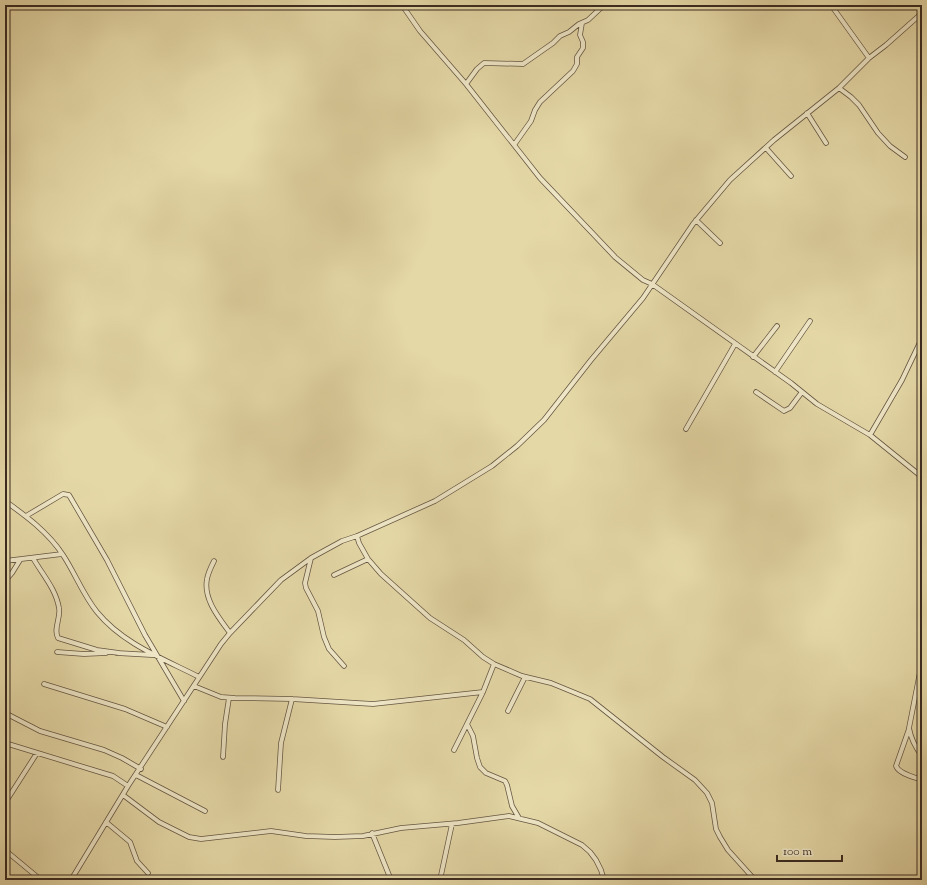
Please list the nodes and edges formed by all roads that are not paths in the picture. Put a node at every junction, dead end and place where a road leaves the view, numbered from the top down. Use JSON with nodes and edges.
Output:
{"nodes":[{"id":1,"x":402,"y":5,"type":"edge"},
{"id":2,"x":604,"y":5,"type":"edge"},
{"id":3,"x":831,"y":5,"type":"edge"},
{"id":4,"x":922,"y":13,"type":"edge"},
{"id":5,"x":582,"y":23,"type":"junction"},
{"id":6,"x":869,"y":58,"type":"junction"},
{"id":7,"x":466,"y":84,"type":"junction"},
{"id":8,"x":839,"y":88,"type":"junction"},
{"id":9,"x":808,"y":113,"type":"junction"},
{"id":10,"x":826,"y":143,"type":"dead end"},
{"id":11,"x":514,"y":145,"type":"junction"},
{"id":12,"x":766,"y":148,"type":"junction"},
{"id":13,"x":904,"y":157,"type":"dead end"},
{"id":14,"x":791,"y":176,"type":"dead end"},
{"id":15,"x":696,"y":220,"type":"junction"},
{"id":16,"x":720,"y":243,"type":"dead end"},
{"id":17,"x":652,"y":284,"type":"junction"},
{"id":18,"x":810,"y":321,"type":"dead end"},
{"id":19,"x":777,"y":326,"type":"dead end"},
{"id":20,"x":922,"y":338,"type":"edge"},
{"id":21,"x":735,"y":344,"type":"junction"},
{"id":22,"x":753,"y":357,"type":"junction"},
{"id":23,"x":775,"y":372,"type":"junction"},
{"id":24,"x":756,"y":392,"type":"dead end"},
{"id":25,"x":802,"y":392,"type":"junction"},
{"id":26,"x":686,"y":429,"type":"dead end"},
{"id":27,"x":870,"y":436,"type":"junction"},
{"id":28,"x":922,"y":477,"type":"edge"},
{"id":29,"x":5,"y":501,"type":"edge"},
{"id":30,"x":26,"y":516,"type":"junction"},
{"id":31,"x":357,"y":536,"type":"junction"},
{"id":32,"x":62,"y":554,"type":"junction"},
{"id":33,"x":34,"y":558,"type":"junction"},
{"id":34,"x":311,"y":558,"type":"junction"},
{"id":35,"x":368,"y":559,"type":"junction"},
{"id":36,"x":20,"y":560,"type":"junction"},
{"id":37,"x":5,"y":561,"type":"edge"},
{"id":38,"x":214,"y":562,"type":"dead end"},
{"id":39,"x":334,"y":575,"type":"dead end"},
{"id":40,"x":5,"y":581,"type":"edge"},
{"id":41,"x":230,"y":633,"type":"junction"},
{"id":42,"x":57,"y":652,"type":"dead end"},
{"id":43,"x":119,"y":653,"type":"junction"},
{"id":44,"x":156,"y":656,"type":"junction"},
{"id":45,"x":922,"y":662,"type":"edge"},
{"id":46,"x":494,"y":664,"type":"junction"},
{"id":47,"x":344,"y":666,"type":"dead end"},
{"id":48,"x":525,"y":676,"type":"junction"},
{"id":49,"x":199,"y":677,"type":"junction"},
{"id":50,"x":44,"y":684,"type":"dead end"},
{"id":51,"x":194,"y":686,"type":"junction"},
{"id":52,"x":483,"y":692,"type":"junction"},
{"id":53,"x":229,"y":698,"type":"junction"},
{"id":54,"x":292,"y":699,"type":"junction"},
{"id":55,"x":184,"y":701,"type":"junction"},
{"id":56,"x":508,"y":711,"type":"dead end"},
{"id":57,"x":5,"y":713,"type":"edge"},
{"id":58,"x":467,"y":724,"type":"junction"},
{"id":59,"x":167,"y":727,"type":"junction"},
{"id":60,"x":909,"y":728,"type":"junction"},
{"id":61,"x":5,"y":743,"type":"edge"},
{"id":62,"x":454,"y":750,"type":"dead end"},
{"id":63,"x":37,"y":753,"type":"junction"},
{"id":64,"x":922,"y":756,"type":"edge"},
{"id":65,"x":223,"y":757,"type":"dead end"},
{"id":66,"x":141,"y":769,"type":"junction"},
{"id":67,"x":136,"y":775,"type":"junction"},
{"id":68,"x":922,"y":780,"type":"edge"},
{"id":69,"x":128,"y":786,"type":"junction"},
{"id":70,"x":278,"y":790,"type":"dead end"},
{"id":71,"x":123,"y":795,"type":"junction"},
{"id":72,"x":5,"y":803,"type":"edge"},
{"id":73,"x":205,"y":811,"type":"dead end"},
{"id":74,"x":519,"y":818,"type":"junction"},
{"id":75,"x":106,"y":822,"type":"junction"},
{"id":76,"x":452,"y":824,"type":"junction"},
{"id":77,"x":372,"y":833,"type":"junction"},
{"id":78,"x":5,"y":850,"type":"edge"},
{"id":79,"x":148,"y":873,"type":"dead end"},
{"id":80,"x":41,"y":880,"type":"edge"},
{"id":81,"x":71,"y":880,"type":"edge"},
{"id":82,"x":391,"y":880,"type":"edge"},
{"id":83,"x":440,"y":880,"type":"edge"},
{"id":84,"x":604,"y":880,"type":"edge"},
{"id":85,"x":755,"y":880,"type":"edge"}],
"edges":[{"from":1,"to":7,"type":"street"},
{"from":2,"to":5,"type":"street"},
{"from":3,"to":6,"type":"street"},
{"from":4,"to":6,"type":"street"},
{"from":5,"to":7,"type":"street"},
{"from":5,"to":11,"type":"street"},
{"from":6,"to":8,"type":"street"},
{"from":7,"to":11,"type":"street"},
{"from":8,"to":9,"type":"street"},
{"from":8,"to":13,"type":"street"},
{"from":9,"to":10,"type":"street"},
{"from":9,"to":12,"type":"street"},
{"from":11,"to":17,"type":"street"},
{"from":12,"to":14,"type":"street"},
{"from":12,"to":15,"type":"street"},
{"from":15,"to":16,"type":"street"},
{"from":15,"to":17,"type":"street"},
{"from":17,"to":21,"type":"street"},
{"from":17,"to":31,"type":"street"},
{"from":18,"to":23,"type":"street"},
{"from":19,"to":22,"type":"street"},
{"from":20,"to":27,"type":"street"},
{"from":21,"to":22,"type":"street"},
{"from":21,"to":26,"type":"street"},
{"from":22,"to":23,"type":"street"},
{"from":23,"to":25,"type":"street"},
{"from":24,"to":25,"type":"street"},
{"from":25,"to":27,"type":"street"},
{"from":27,"to":28,"type":"street"},
{"from":29,"to":30,"type":"street"},
{"from":30,"to":32,"type":"street"},
{"from":30,"to":44,"type":"street"},
{"from":31,"to":34,"type":"street"},
{"from":31,"to":35,"type":"street"},
{"from":32,"to":33,"type":"street"},
{"from":32,"to":44,"type":"street"},
{"from":33,"to":36,"type":"street"},
{"from":33,"to":43,"type":"street"},
{"from":34,"to":41,"type":"street"},
{"from":34,"to":47,"type":"street"},
{"from":35,"to":39,"type":"street"},
{"from":35,"to":46,"type":"street"},
{"from":36,"to":37,"type":"street"},
{"from":36,"to":40,"type":"street"},
{"from":38,"to":41,"type":"street"},
{"from":41,"to":49,"type":"street"},
{"from":42,"to":43,"type":"street"},
{"from":43,"to":44,"type":"street"},
{"from":44,"to":49,"type":"street"},
{"from":44,"to":55,"type":"street"},
{"from":45,"to":60,"type":"street"},
{"from":46,"to":48,"type":"street"},
{"from":46,"to":52,"type":"street"},
{"from":48,"to":56,"type":"street"},
{"from":48,"to":85,"type":"street"},
{"from":49,"to":51,"type":"street"},
{"from":50,"to":59,"type":"street"},
{"from":51,"to":53,"type":"street"},
{"from":51,"to":55,"type":"street"},
{"from":52,"to":54,"type":"street"},
{"from":52,"to":58,"type":"street"},
{"from":53,"to":54,"type":"street"},
{"from":53,"to":65,"type":"street"},
{"from":54,"to":70,"type":"street"},
{"from":55,"to":59,"type":"street"},
{"from":57,"to":66,"type":"street"},
{"from":58,"to":62,"type":"street"},
{"from":58,"to":74,"type":"street"},
{"from":59,"to":66,"type":"street"},
{"from":60,"to":64,"type":"street"},
{"from":60,"to":68,"type":"street"},
{"from":61,"to":63,"type":"street"},
{"from":63,"to":69,"type":"street"},
{"from":63,"to":72,"type":"street"},
{"from":66,"to":67,"type":"street"},
{"from":67,"to":69,"type":"street"},
{"from":67,"to":73,"type":"street"},
{"from":69,"to":71,"type":"street"},
{"from":71,"to":75,"type":"street"},
{"from":71,"to":77,"type":"street"},
{"from":74,"to":76,"type":"street"},
{"from":74,"to":84,"type":"street"},
{"from":75,"to":79,"type":"street"},
{"from":75,"to":81,"type":"street"},
{"from":76,"to":77,"type":"street"},
{"from":76,"to":83,"type":"street"},
{"from":77,"to":82,"type":"street"},
{"from":78,"to":80,"type":"street"}]}
